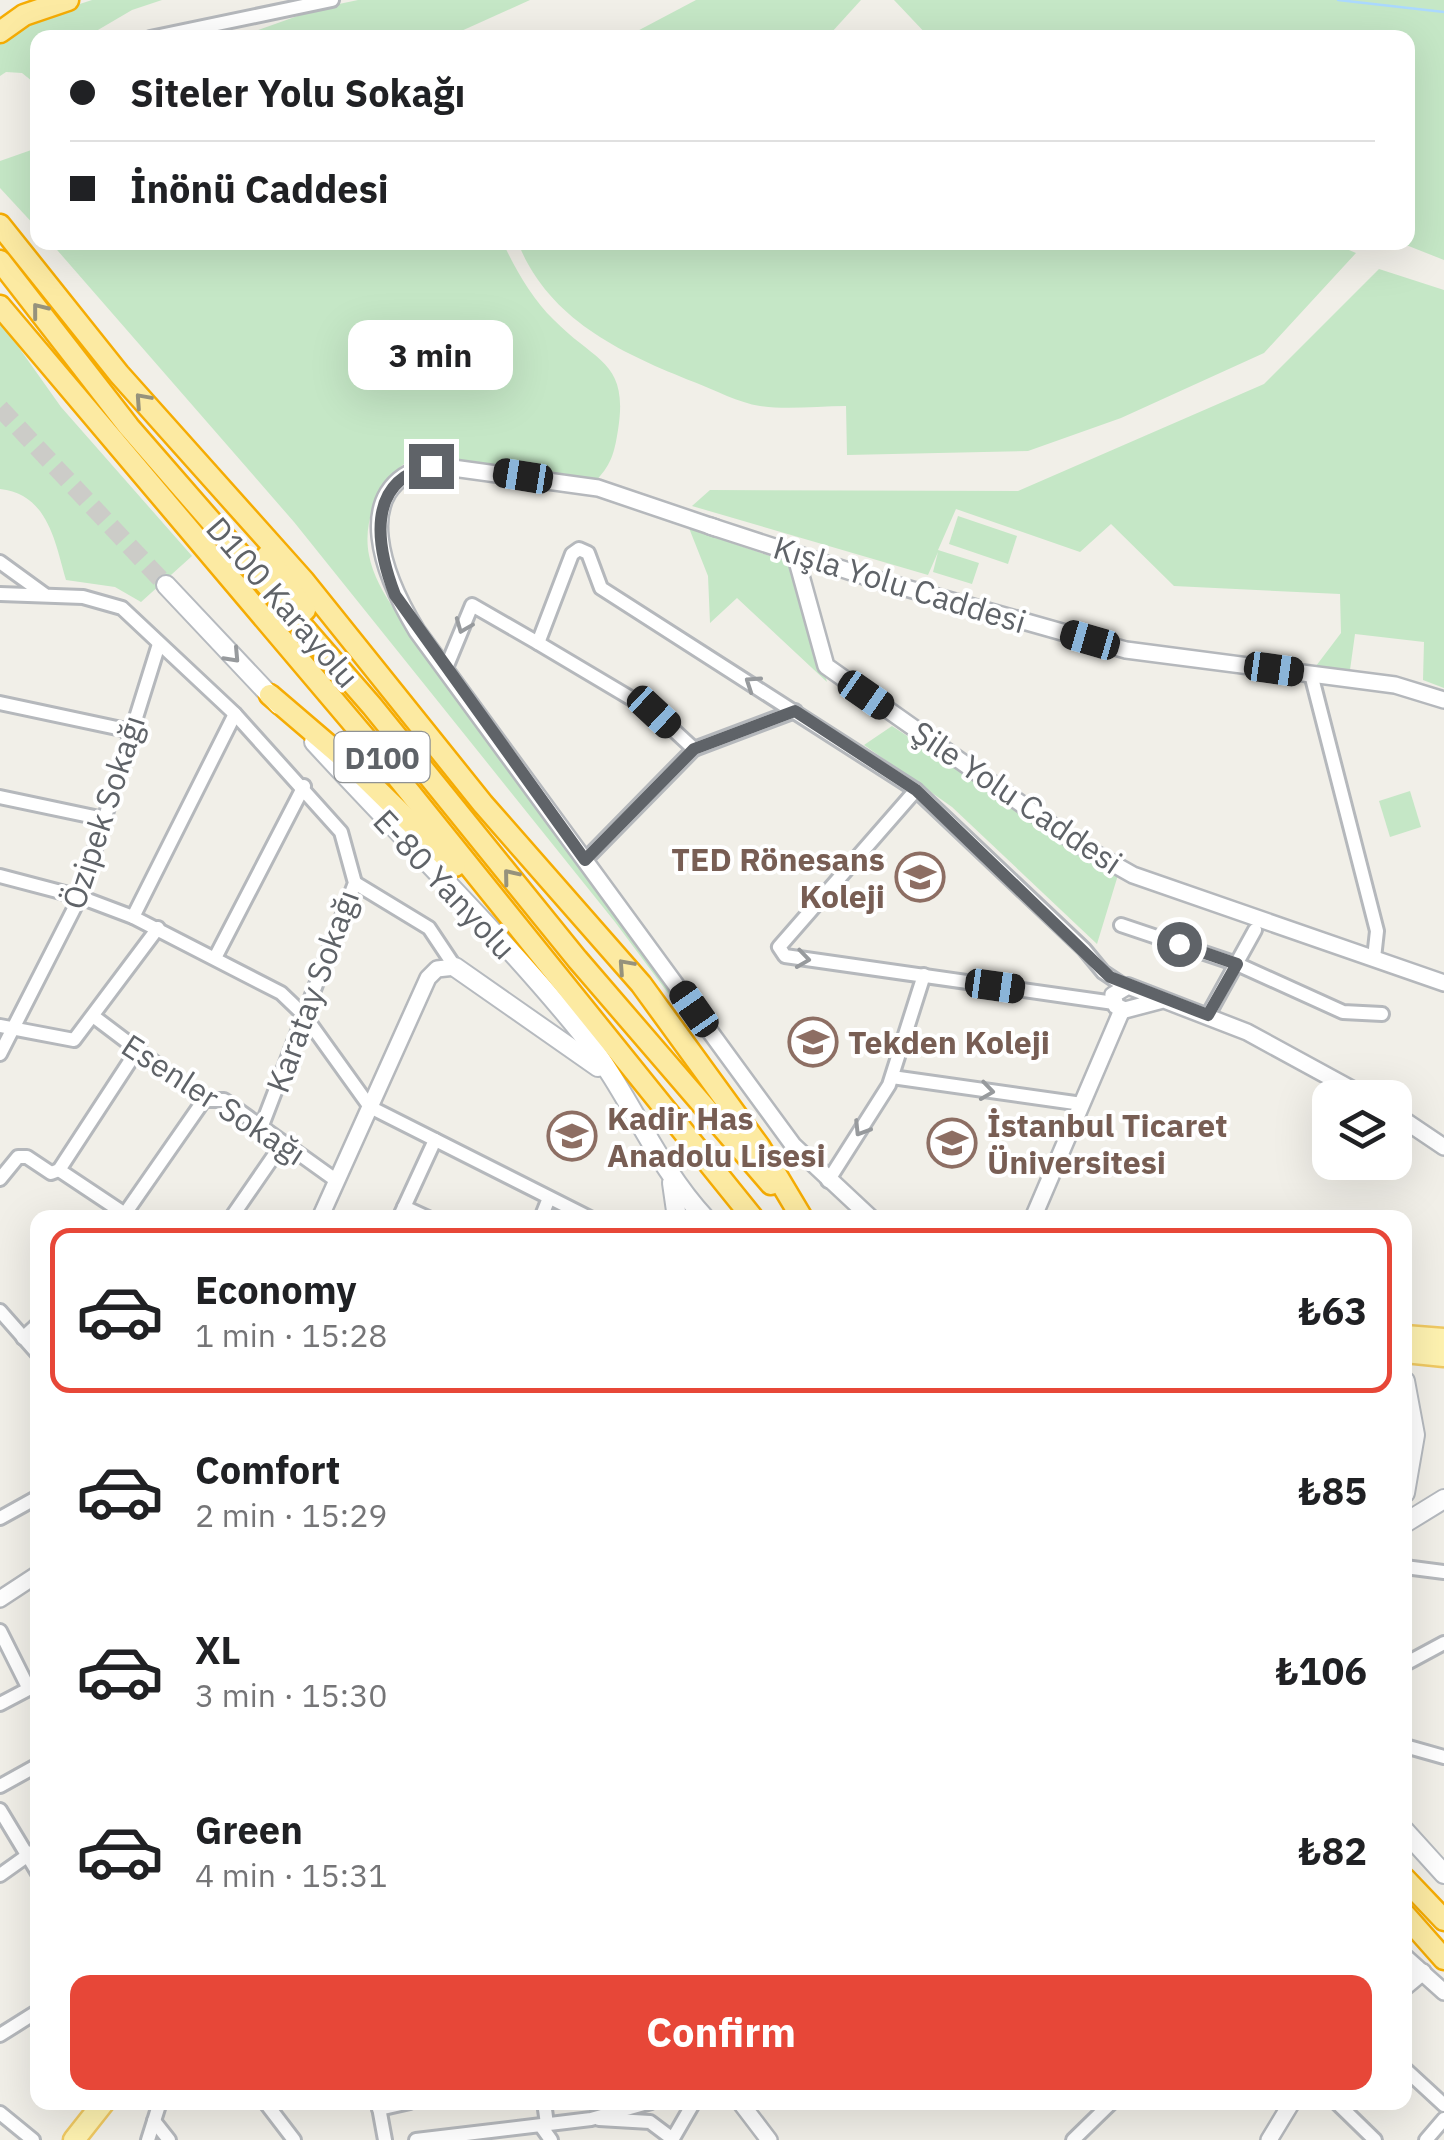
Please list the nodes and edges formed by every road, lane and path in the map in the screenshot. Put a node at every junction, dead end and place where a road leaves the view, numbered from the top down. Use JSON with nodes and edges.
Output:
{"nodes":[{"id":1,"x":68,"y":0,"type":"edge"},
{"id":2,"x":332,"y":0,"type":"edge"},
{"id":3,"x":188,"y":30,"type":"edge"},
{"id":4,"x":0,"y":32,"type":"edge"},
{"id":5,"x":0,"y":223,"type":"edge"},
{"id":6,"x":0,"y":261,"type":"edge"},
{"id":7,"x":0,"y":306,"type":"edge"},
{"id":8,"x":187,"y":450,"type":"junction"},
{"id":9,"x":795,"y":554,"type":"junction"},
{"id":10,"x":0,"y":562,"type":"edge"},
{"id":11,"x":166,"y":585,"type":"tunnel mouth"},
{"id":12,"x":0,"y":594,"type":"edge"},
{"id":13,"x":44,"y":594,"type":"junction"},
{"id":14,"x":538,"y":643,"type":"junction"},
{"id":15,"x":159,"y":644,"type":"junction"},
{"id":16,"x":446,"y":668,"type":"junction"},
{"id":17,"x":1311,"y":674,"type":"junction"},
{"id":18,"x":270,"y":695,"type":"junction"},
{"id":19,"x":1444,"y":700,"type":"edge"},
{"id":20,"x":0,"y":703,"type":"edge"},
{"id":21,"x":372,"y":706,"type":"junction"},
{"id":22,"x":795,"y":711,"type":"junction"},
{"id":23,"x":235,"y":714,"type":"junction"},
{"id":24,"x":130,"y":731,"type":"junction"},
{"id":25,"x":694,"y":749,"type":"junction"},
{"id":26,"x":304,"y":786,"type":"junction"},
{"id":27,"x":916,"y":790,"type":"junction"},
{"id":28,"x":0,"y":797,"type":"edge"},
{"id":29,"x":104,"y":819,"type":"junction"},
{"id":30,"x":585,"y":860,"type":"junction"},
{"id":31,"x":0,"y":876,"type":"edge"},
{"id":32,"x":355,"y":883,"type":"junction"},
{"id":33,"x":80,"y":897,"type":"junction"},
{"id":34,"x":133,"y":918,"type":"junction"},
{"id":35,"x":1120,"y":925,"type":"dead end"},
{"id":36,"x":158,"y":928,"type":"junction"},
{"id":37,"x":1254,"y":930,"type":"dead end"},
{"id":38,"x":521,"y":931,"type":"junction"},
{"id":39,"x":216,"y":956,"type":"junction"},
{"id":40,"x":1374,"y":958,"type":"junction"},
{"id":41,"x":1237,"y":964,"type":"junction"},
{"id":42,"x":455,"y":966,"type":"junction"},
{"id":43,"x":924,"y":976,"type":"junction"},
{"id":44,"x":532,"y":977,"type":"junction"},
{"id":45,"x":1444,"y":983,"type":"edge"},
{"id":46,"x":1128,"y":987,"type":"junction"},
{"id":47,"x":1163,"y":1000,"type":"junction"},
{"id":48,"x":1124,"y":1006,"type":"junction"},
{"id":49,"x":1382,"y":1014,"type":"dead end"},
{"id":50,"x":304,"y":1015,"type":"junction"},
{"id":51,"x":1208,"y":1015,"type":"junction"},
{"id":52,"x":93,"y":1016,"type":"junction"},
{"id":53,"x":5,"y":1027,"type":"edge"},
{"id":54,"x":544,"y":1030,"type":"junction"},
{"id":55,"x":136,"y":1052,"type":"junction"},
{"id":56,"x":0,"y":1054,"type":"edge"},
{"id":57,"x":892,"y":1078,"type":"junction"},
{"id":58,"x":1337,"y":1080,"type":"edge"},
{"id":59,"x":618,"y":1085,"type":"junction"},
{"id":60,"x":204,"y":1100,"type":"junction"},
{"id":61,"x":1082,"y":1104,"type":"junction"},
{"id":62,"x":370,"y":1107,"type":"junction"},
{"id":63,"x":1412,"y":1126,"type":"edge"},
{"id":64,"x":261,"y":1128,"type":"junction"},
{"id":65,"x":435,"y":1140,"type":"junction"},
{"id":66,"x":282,"y":1144,"type":"junction"},
{"id":67,"x":1444,"y":1148,"type":"edge"},
{"id":68,"x":60,"y":1170,"type":"junction"},
{"id":69,"x":670,"y":1178,"type":"junction"},
{"id":70,"x":0,"y":1179,"type":"edge"},
{"id":71,"x":337,"y":1181,"type":"junction"},
{"id":72,"x":828,"y":1182,"type":"junction"},
{"id":73,"x":549,"y":1198,"type":"junction"},
{"id":74,"x":116,"y":1210,"type":"edge"},
{"id":75,"x":128,"y":1210,"type":"edge"},
{"id":76,"x":237,"y":1210,"type":"edge"},
{"id":77,"x":324,"y":1210,"type":"edge"},
{"id":78,"x":403,"y":1210,"type":"edge"},
{"id":79,"x":544,"y":1210,"type":"edge"},
{"id":80,"x":574,"y":1210,"type":"edge"},
{"id":81,"x":676,"y":1210,"type":"edge"},
{"id":82,"x":697,"y":1210,"type":"edge"},
{"id":83,"x":747,"y":1210,"type":"edge"},
{"id":84,"x":793,"y":1210,"type":"edge"},
{"id":85,"x":795,"y":1210,"type":"edge"},
{"id":86,"x":861,"y":1210,"type":"edge"},
{"id":87,"x":1036,"y":1210,"type":"edge"},
{"id":88,"x":0,"y":1311,"type":"edge"},
{"id":89,"x":30,"y":1331,"type":"edge"},
{"id":90,"x":1412,"y":1337,"type":"edge"},
{"id":91,"x":23,"y":1338,"type":"junction"},
{"id":92,"x":1444,"y":1339,"type":"edge"},
{"id":93,"x":30,"y":1345,"type":"edge"},
{"id":94,"x":1412,"y":1353,"type":"edge"},
{"id":95,"x":1444,"y":1356,"type":"edge"},
{"id":96,"x":1412,"y":1419,"type":"edge"},
{"id":97,"x":1412,"y":1453,"type":"edge"},
{"id":98,"x":1412,"y":1496,"type":"edge"},
{"id":99,"x":30,"y":1501,"type":"edge"},
{"id":100,"x":1437,"y":1504,"type":"edge"},
{"id":101,"x":0,"y":1518,"type":"edge"},
{"id":102,"x":1412,"y":1518,"type":"edge"},
{"id":103,"x":1412,"y":1568,"type":"edge"},
{"id":104,"x":1444,"y":1572,"type":"edge"},
{"id":105,"x":30,"y":1579,"type":"edge"},
{"id":106,"x":0,"y":1599,"type":"edge"},
{"id":107,"x":0,"y":1631,"type":"edge"},
{"id":108,"x":1444,"y":1642,"type":"edge"},
{"id":109,"x":1412,"y":1660,"type":"edge"},
{"id":110,"x":30,"y":1681,"type":"edge"},
{"id":111,"x":30,"y":1688,"type":"edge"},
{"id":112,"x":0,"y":1704,"type":"edge"},
{"id":113,"x":1412,"y":1748,"type":"edge"},
{"id":114,"x":1444,"y":1757,"type":"edge"},
{"id":115,"x":30,"y":1769,"type":"edge"},
{"id":116,"x":0,"y":1786,"type":"edge"},
{"id":117,"x":0,"y":1810,"type":"edge"},
{"id":118,"x":1412,"y":1839,"type":"edge"},
{"id":119,"x":30,"y":1849,"type":"edge"},
{"id":120,"x":30,"y":1853,"type":"edge"},
{"id":121,"x":1444,"y":1874,"type":"edge"},
{"id":122,"x":0,"y":1875,"type":"edge"},
{"id":123,"x":1412,"y":1886,"type":"edge"},
{"id":124,"x":1444,"y":1920,"type":"edge"},
{"id":125,"x":1412,"y":1923,"type":"edge"},
{"id":126,"x":1444,"y":1959,"type":"edge"},
{"id":127,"x":1412,"y":1963,"type":"edge"},
{"id":128,"x":1423,"y":1972,"type":"junction"},
{"id":129,"x":1412,"y":1981,"type":"edge"},
{"id":130,"x":1444,"y":1992,"type":"edge"},
{"id":131,"x":30,"y":2016,"type":"edge"},
{"id":132,"x":0,"y":2035,"type":"edge"},
{"id":133,"x":1412,"y":2075,"type":"edge"},
{"id":134,"x":1444,"y":2105,"type":"edge"},
{"id":135,"x":80,"y":2110,"type":"edge"},
{"id":136,"x":98,"y":2110,"type":"edge"},
{"id":137,"x":157,"y":2110,"type":"edge"},
{"id":138,"x":271,"y":2110,"type":"edge"},
{"id":139,"x":380,"y":2110,"type":"edge"},
{"id":140,"x":544,"y":2110,"type":"edge"},
{"id":141,"x":620,"y":2110,"type":"edge"},
{"id":142,"x":689,"y":2110,"type":"edge"},
{"id":143,"x":746,"y":2110,"type":"edge"},
{"id":144,"x":1104,"y":2110,"type":"edge"},
{"id":145,"x":1287,"y":2110,"type":"edge"},
{"id":146,"x":1344,"y":2110,"type":"edge"},
{"id":147,"x":0,"y":2113,"type":"edge"},
{"id":148,"x":591,"y":2119,"type":"junction"},
{"id":149,"x":1444,"y":2119,"type":"edge"},
{"id":150,"x":154,"y":2121,"type":"junction"},
{"id":151,"x":544,"y":2126,"type":"junction"},
{"id":152,"x":290,"y":2134,"type":"edge"},
{"id":153,"x":671,"y":2139,"type":"edge"},
{"id":154,"x":33,"y":2140,"type":"edge"},
{"id":155,"x":58,"y":2140,"type":"edge"},
{"id":156,"x":74,"y":2140,"type":"edge"},
{"id":157,"x":148,"y":2140,"type":"edge"},
{"id":158,"x":169,"y":2140,"type":"edge"},
{"id":159,"x":273,"y":2140,"type":"edge"},
{"id":160,"x":385,"y":2140,"type":"edge"},
{"id":161,"x":416,"y":2140,"type":"edge"},
{"id":162,"x":551,"y":2140,"type":"edge"},
{"id":163,"x":768,"y":2140,"type":"edge"},
{"id":164,"x":1073,"y":2140,"type":"edge"},
{"id":165,"x":1270,"y":2140,"type":"edge"},
{"id":166,"x":1375,"y":2140,"type":"edge"},
{"id":167,"x":1426,"y":2140,"type":"edge"}],
"edges":[{"from":1,"to":4,"type":"highway"},
{"from":2,"to":3,"type":"street"},
{"from":8,"to":5,"type":"highway","one_way":true},
{"from":21,"to":6,"type":"highway","name":"D100 Karayolu","number":"D100","one_way":true},
{"from":7,"to":38,"type":"highway","name":"D100 Karayolu","number":"D100"},
{"from":8,"to":21,"type":"highway"},
{"from":85,"to":8,"type":"highway","one_way":true},
{"from":9,"to":16,"type":"street","name":"Kışla Yolu Caddesi"},
{"from":9,"to":17,"type":"street","name":"Kışla Yolu Caddesi"},
{"from":9,"to":40,"type":"street","name":"Şile Yolu Caddesi"},
{"from":10,"to":13,"type":"street"},
{"from":11,"to":18,"type":"main road","name":"E-80 Yanyolu","one_way":true},
{"from":12,"to":13,"type":"street","name":"Karatay Sokağı"},
{"from":13,"to":15,"type":"street","name":"Karatay Sokağı"},
{"from":14,"to":16,"type":"street","one_way":true},
{"from":22,"to":14,"type":"street","one_way":true},
{"from":14,"to":25,"type":"street"},
{"from":15,"to":23,"type":"street","name":"Karatay Sokağı"},
{"from":15,"to":24,"type":"street","name":"Özipek Sokağı"},
{"from":16,"to":30,"type":"street","name":"Kışla Yolu Caddesi"},
{"from":17,"to":19,"type":"street","name":"Kışla Yolu Caddesi"},
{"from":17,"to":40,"type":"street"},
{"from":18,"to":38,"type":"highway"},
{"from":18,"to":44,"type":"main road","name":"E-80 Yanyolu"},
{"from":20,"to":24,"type":"street"},
{"from":84,"to":21,"type":"highway","name":"D100 Karayolu","number":"D100","one_way":true},
{"from":22,"to":25,"type":"street"},
{"from":22,"to":27,"type":"street"},
{"from":23,"to":26,"type":"street","name":"Karatay Sokağı"},
{"from":23,"to":34,"type":"street"},
{"from":24,"to":29,"type":"street","name":"Özipek Sokağı"},
{"from":25,"to":30,"type":"street"},
{"from":26,"to":32,"type":"street","name":"Karatay Sokağı"},
{"from":26,"to":39,"type":"street"},
{"from":27,"to":43,"type":"street","one_way":true},
{"from":27,"to":46,"type":"street"},
{"from":28,"to":29,"type":"street"},
{"from":29,"to":33,"type":"street","name":"Özipek Sokağı"},
{"from":30,"to":72,"type":"street","name":"Kışla Yolu Caddesi"},
{"from":31,"to":33,"type":"street"},
{"from":32,"to":42,"type":"street"},
{"from":32,"to":50,"type":"street","name":"Karatay Sokağı"},
{"from":33,"to":34,"type":"street"},
{"from":33,"to":53,"type":"street","name":"Özipek Sokağı"},
{"from":34,"to":36,"type":"street"},
{"from":35,"to":41,"type":"street"},
{"from":36,"to":39,"type":"street"},
{"from":36,"to":52,"type":"street"},
{"from":37,"to":41,"type":"street"},
{"from":38,"to":83,"type":"highway","name":"D100 Karayolu","number":"D100"},
{"from":39,"to":50,"type":"street"},
{"from":40,"to":45,"type":"street","name":"Şile Yolu Caddesi"},
{"from":41,"to":49,"type":"street"},
{"from":41,"to":51,"type":"street"},
{"from":42,"to":54,"type":"main road"},
{"from":42,"to":62,"type":"street"},
{"from":43,"to":48,"type":"street"},
{"from":43,"to":57,"type":"street"},
{"from":44,"to":54,"type":"main road"},
{"from":44,"to":59,"type":"main road","name":"E-80 Yanyolu"},
{"from":46,"to":47,"type":"street"},
{"from":46,"to":48,"type":"street"},
{"from":47,"to":48,"type":"street"},
{"from":47,"to":51,"type":"street"},
{"from":48,"to":61,"type":"street"},
{"from":50,"to":62,"type":"street"},
{"from":50,"to":64,"type":"street","name":"Karatay Sokağı"},
{"from":51,"to":58,"type":"street"},
{"from":52,"to":53,"type":"street"},
{"from":52,"to":55,"type":"street","name":"Esenler Sokağı"},
{"from":53,"to":56,"type":"street","name":"Özipek Sokağı"},
{"from":54,"to":59,"type":"main road"},
{"from":55,"to":60,"type":"street","name":"Esenler Sokağı"},
{"from":55,"to":68,"type":"street"},
{"from":57,"to":61,"type":"street","one_way":true},
{"from":57,"to":72,"type":"street","one_way":true},
{"from":59,"to":69,"type":"main road","name":"E-80 Yanyolu"},
{"from":60,"to":64,"type":"street","name":"Esenler Sokağı"},
{"from":60,"to":75,"type":"street"},
{"from":61,"to":87,"type":"street"},
{"from":62,"to":65,"type":"street"},
{"from":62,"to":71,"type":"street"},
{"from":63,"to":67,"type":"street"},
{"from":64,"to":66,"type":"street","name":"Esenler Sokağı"},
{"from":65,"to":73,"type":"street"},
{"from":65,"to":78,"type":"street"},
{"from":66,"to":71,"type":"street","name":"Esenler Sokağı"},
{"from":66,"to":76,"type":"street"},
{"from":68,"to":70,"type":"street"},
{"from":68,"to":74,"type":"street"},
{"from":69,"to":81,"type":"main road"},
{"from":69,"to":82,"type":"main road","name":"E-80 Yanyolu"},
{"from":71,"to":77,"type":"street"},
{"from":72,"to":86,"type":"street","name":"Kışla Yolu Caddesi"},
{"from":73,"to":79,"type":"street"},
{"from":73,"to":80,"type":"street"},
{"from":88,"to":91,"type":"street"},
{"from":89,"to":91,"type":"street"},
{"from":90,"to":92,"type":"main road"},
{"from":91,"to":93,"type":"street"},
{"from":94,"to":95,"type":"main road"},
{"from":96,"to":97,"type":"main road"},
{"from":98,"to":100,"type":"main road"},
{"from":99,"to":101,"type":"street"},
{"from":100,"to":102,"type":"main road"},
{"from":103,"to":104,"type":"street"},
{"from":105,"to":106,"type":"street"},
{"from":107,"to":110,"type":"street"},
{"from":108,"to":109,"type":"street"},
{"from":111,"to":112,"type":"street"},
{"from":113,"to":114,"type":"street"},
{"from":115,"to":116,"type":"street"},
{"from":117,"to":119,"type":"street"},
{"from":118,"to":121,"type":"main road"},
{"from":120,"to":122,"type":"street"},
{"from":123,"to":124,"type":"highway"},
{"from":125,"to":126,"type":"highway"},
{"from":127,"to":128,"type":"street"},
{"from":128,"to":129,"type":"street"},
{"from":128,"to":130,"type":"street"},
{"from":131,"to":132,"type":"street"},
{"from":133,"to":134,"type":"street"},
{"from":135,"to":155,"type":"main road"},
{"from":136,"to":156,"type":"main road"},
{"from":137,"to":150,"type":"street"},
{"from":138,"to":152,"type":"street"},
{"from":139,"to":160,"type":"street"},
{"from":140,"to":151,"type":"street"},
{"from":141,"to":148,"type":"street"},
{"from":142,"to":153,"type":"street"},
{"from":143,"to":163,"type":"street"},
{"from":144,"to":164,"type":"street"},
{"from":145,"to":165,"type":"street"},
{"from":146,"to":166,"type":"street"},
{"from":147,"to":154,"type":"street"},
{"from":148,"to":151,"type":"street"},
{"from":148,"to":153,"type":"street"},
{"from":149,"to":167,"type":"street"},
{"from":150,"to":157,"type":"street"},
{"from":150,"to":158,"type":"street"},
{"from":151,"to":161,"type":"street"},
{"from":151,"to":162,"type":"street"},
{"from":152,"to":159,"type":"street"}]}
